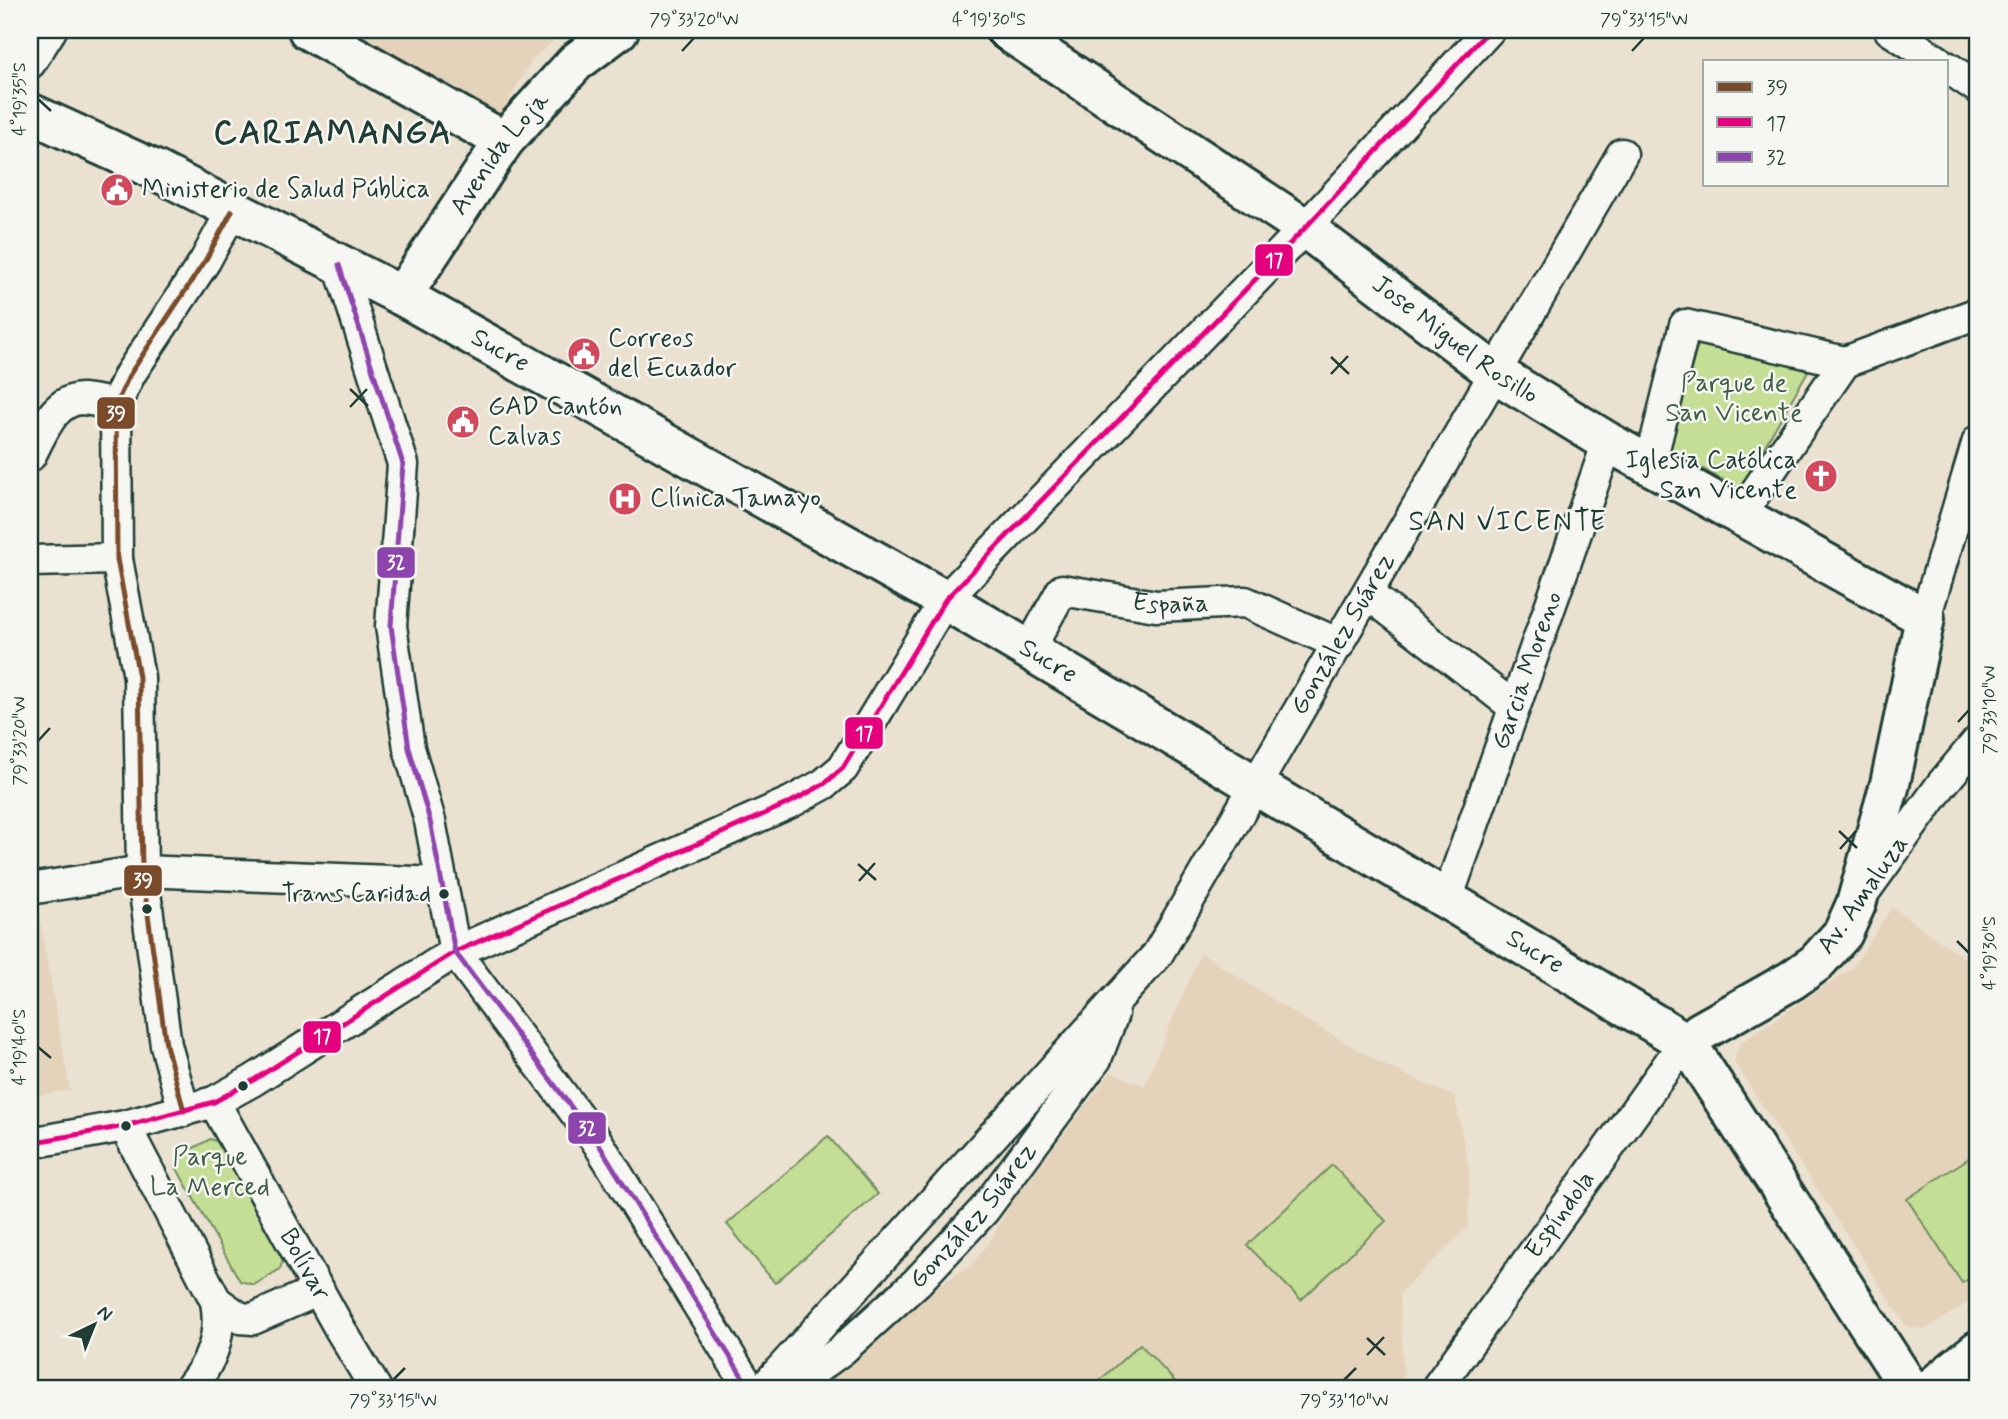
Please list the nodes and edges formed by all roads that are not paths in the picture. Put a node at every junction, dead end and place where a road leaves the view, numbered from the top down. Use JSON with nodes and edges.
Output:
{"nodes":[{"id":1,"x":51,"y":30,"type":"edge"},
{"id":2,"x":308,"y":30,"type":"edge"},
{"id":3,"x":618,"y":30,"type":"edge"},
{"id":4,"x":1006,"y":30,"type":"edge"},
{"id":5,"x":1489,"y":30,"type":"edge"},
{"id":6,"x":1890,"y":30,"type":"edge"},
{"id":7,"x":1936,"y":60,"type":"edge"},
{"id":8,"x":30,"y":63,"type":"edge"},
{"id":9,"x":1948,"y":68,"type":"edge"},
{"id":10,"x":1978,"y":88,"type":"edge"},
{"id":11,"x":30,"y":113,"type":"edge"},
{"id":12,"x":504,"y":141,"type":"junction"},
{"id":13,"x":1622,"y":154,"type":"dead end"},
{"id":14,"x":232,"y":211,"type":"junction"},
{"id":15,"x":1305,"y":228,"type":"junction"},
{"id":16,"x":339,"y":265,"type":"junction"},
{"id":17,"x":402,"y":296,"type":"junction"},
{"id":18,"x":1978,"y":313,"type":"edge"},
{"id":19,"x":1845,"y":362,"type":"junction"},
{"id":20,"x":1495,"y":373,"type":"junction"},
{"id":21,"x":116,"y":404,"type":"junction"},
{"id":22,"x":1978,"y":440,"type":"edge"},
{"id":23,"x":1608,"y":442,"type":"junction"},
{"id":24,"x":30,"y":456,"type":"edge"},
{"id":25,"x":1650,"y":465,"type":"junction"},
{"id":26,"x":1740,"y":515,"type":"junction"},
{"id":27,"x":117,"y":559,"type":"junction"},
{"id":28,"x":30,"y":561,"type":"edge"},
{"id":29,"x":1368,"y":594,"type":"junction"},
{"id":30,"x":945,"y":600,"type":"junction"},
{"id":31,"x":1925,"y":618,"type":"junction"},
{"id":32,"x":1339,"y":644,"type":"junction"},
{"id":33,"x":1029,"y":650,"type":"junction"},
{"id":34,"x":1514,"y":707,"type":"junction"},
{"id":35,"x":1978,"y":741,"type":"edge"},
{"id":36,"x":1257,"y":786,"type":"junction"},
{"id":37,"x":142,"y":871,"type":"junction"},
{"id":38,"x":440,"y":883,"type":"junction"},
{"id":39,"x":30,"y":889,"type":"edge"},
{"id":40,"x":1447,"y":899,"type":"junction"},
{"id":41,"x":1856,"y":904,"type":"junction"},
{"id":42,"x":455,"y":952,"type":"junction"},
{"id":43,"x":1119,"y":998,"type":"junction"},
{"id":44,"x":1687,"y":1043,"type":"junction"},
{"id":45,"x":214,"y":1102,"type":"junction"},
{"id":46,"x":184,"y":1111,"type":"junction"},
{"id":47,"x":125,"y":1126,"type":"junction"},
{"id":48,"x":30,"y":1143,"type":"edge"},
{"id":49,"x":319,"y":1290,"type":"junction"},
{"id":50,"x":216,"y":1301,"type":"junction"},
{"id":51,"x":1978,"y":1350,"type":"edge"},
{"id":52,"x":189,"y":1389,"type":"edge"},
{"id":53,"x":376,"y":1389,"type":"edge"},
{"id":54,"x":750,"y":1389,"type":"edge"},
{"id":55,"x":763,"y":1389,"type":"edge"},
{"id":56,"x":775,"y":1389,"type":"edge"},
{"id":57,"x":1436,"y":1389,"type":"edge"},
{"id":58,"x":1910,"y":1389,"type":"edge"},
{"id":59,"x":1930,"y":1389,"type":"edge"}],
"edges":[{"from":1,"to":8,"type":"street"},
{"from":2,"to":12,"type":"main road"},
{"from":3,"to":12,"type":"main road","name":"Avenida Loja"},
{"from":4,"to":15,"type":"main road","name":"Jose Miguel Rosillo"},
{"from":5,"to":15,"type":"street"},
{"from":6,"to":7,"type":"street"},
{"from":9,"to":10,"type":"street"},
{"from":11,"to":14,"type":"main road","name":"Sucre"},
{"from":12,"to":17,"type":"main road","name":"Avenida Loja"},
{"from":13,"to":20,"type":"street","name":"González Suárez"},
{"from":14,"to":16,"type":"main road","name":"Sucre"},
{"from":14,"to":21,"type":"street"},
{"from":15,"to":20,"type":"main road","name":"Jose Miguel Rosillo"},
{"from":15,"to":30,"type":"street"},
{"from":16,"to":17,"type":"main road","name":"Sucre"},
{"from":16,"to":38,"type":"street"},
{"from":17,"to":30,"type":"main road","name":"Sucre"},
{"from":18,"to":19,"type":"street"},
{"from":19,"to":25,"type":"street"},
{"from":19,"to":26,"type":"street"},
{"from":20,"to":23,"type":"main road","name":"Jose Miguel Rosillo"},
{"from":20,"to":29,"type":"street","name":"González Suárez"},
{"from":21,"to":24,"type":"street"},
{"from":21,"to":27,"type":"street"},
{"from":22,"to":31,"type":"street"},
{"from":23,"to":25,"type":"main road","name":"Jose Miguel Rosillo"},
{"from":23,"to":34,"type":"street","name":"Garcia Moreno"},
{"from":25,"to":26,"type":"main road","name":"Jose Miguel Rosillo"},
{"from":26,"to":31,"type":"main road","name":"Jose Miguel Rosillo"},
{"from":27,"to":28,"type":"street"},
{"from":27,"to":37,"type":"street"},
{"from":29,"to":32,"type":"street","name":"González Suárez"},
{"from":29,"to":34,"type":"street"},
{"from":30,"to":33,"type":"main road","name":"Sucre"},
{"from":30,"to":42,"type":"street"},
{"from":31,"to":41,"type":"main road"},
{"from":32,"to":33,"type":"street","name":"España"},
{"from":32,"to":36,"type":"street","name":"González Suárez"},
{"from":33,"to":36,"type":"main road","name":"Sucre"},
{"from":34,"to":40,"type":"street","name":"Garcia Moreno"},
{"from":35,"to":41,"type":"street","name":"Av. Amaluza"},
{"from":36,"to":40,"type":"main road","name":"Sucre"},
{"from":36,"to":43,"type":"street","name":"González Suárez"},
{"from":37,"to":38,"type":"street"},
{"from":37,"to":39,"type":"street"},
{"from":37,"to":46,"type":"street"},
{"from":38,"to":42,"type":"street"},
{"from":40,"to":44,"type":"main road","name":"Sucre"},
{"from":41,"to":44,"type":"main road","name":"Av. Amaluza"},
{"from":42,"to":45,"type":"street"},
{"from":42,"to":54,"type":"street"},
{"from":43,"to":55,"type":"street","name":"González Suárez"},
{"from":43,"to":56,"type":"street","name":"González Suárez"},
{"from":44,"to":57,"type":"street","name":"Espíndola"},
{"from":44,"to":58,"type":"main road","name":"Sucre"},
{"from":45,"to":46,"type":"street"},
{"from":45,"to":49,"type":"street","name":"Bolívar"},
{"from":46,"to":47,"type":"street"},
{"from":47,"to":48,"type":"street"},
{"from":47,"to":50,"type":"street"},
{"from":49,"to":50,"type":"street"},
{"from":49,"to":53,"type":"street","name":"Bolívar"},
{"from":50,"to":52,"type":"street"},
{"from":51,"to":59,"type":"main road"}]}
